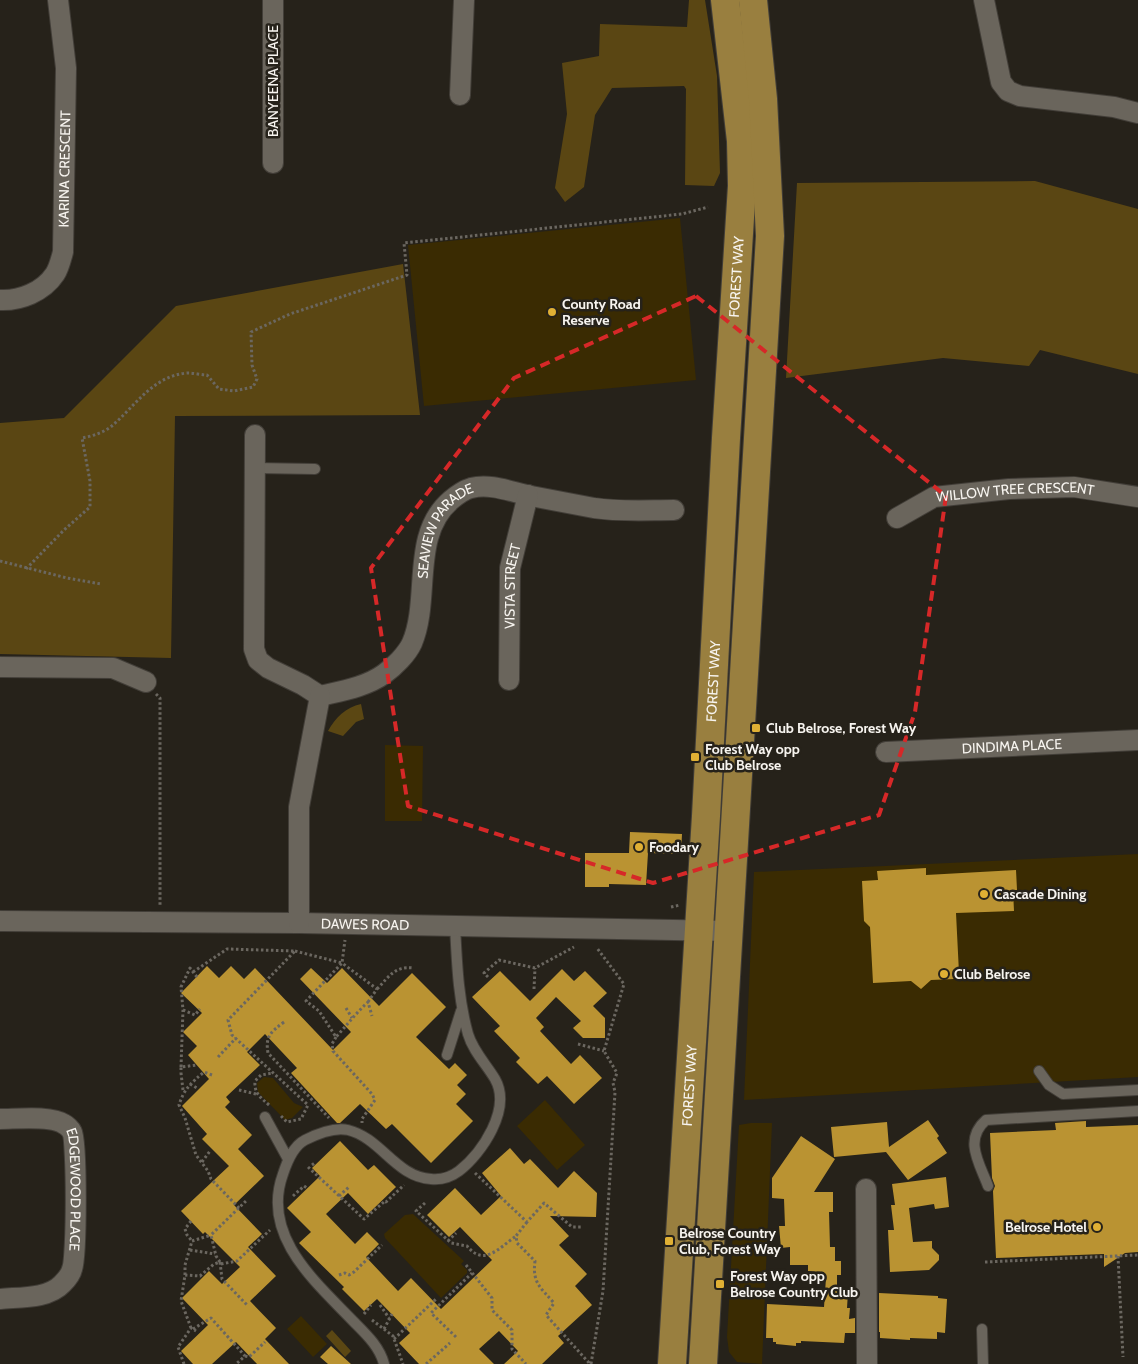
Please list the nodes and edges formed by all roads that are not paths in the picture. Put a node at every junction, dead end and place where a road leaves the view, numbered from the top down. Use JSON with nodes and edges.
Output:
{"nodes":[{"id":1,"x":58,"y":0,"type":"edge"},
{"id":2,"x":273,"y":0,"type":"edge"},
{"id":3,"x":464,"y":0,"type":"edge"},
{"id":4,"x":724,"y":0,"type":"edge"},
{"id":5,"x":753,"y":0,"type":"edge"},
{"id":6,"x":984,"y":0,"type":"edge"},
{"id":7,"x":460,"y":95,"type":"dead end"},
{"id":8,"x":1138,"y":113,"type":"edge"},
{"id":9,"x":273,"y":163,"type":"dead end"},
{"id":10,"x":0,"y":300,"type":"edge"},
{"id":11,"x":255,"y":435,"type":"dead end"},
{"id":12,"x":255,"y":468,"type":"junction"},
{"id":13,"x":315,"y":469,"type":"dead end"},
{"id":14,"x":528,"y":495,"type":"junction"},
{"id":15,"x":1138,"y":497,"type":"edge"},
{"id":16,"x":674,"y":510,"type":"dead end"},
{"id":17,"x":897,"y":518,"type":"dead end"},
{"id":18,"x":0,"y":667,"type":"edge"},
{"id":19,"x":509,"y":680,"type":"dead end"},
{"id":20,"x":146,"y":682,"type":"road end"},
{"id":21,"x":320,"y":696,"type":"junction"},
{"id":22,"x":1138,"y":740,"type":"edge"},
{"id":23,"x":886,"y":752,"type":"dead end"},
{"id":24,"x":0,"y":921,"type":"edge"},
{"id":25,"x":300,"y":924,"type":"junction"},
{"id":26,"x":455,"y":926,"type":"junction"},
{"id":27,"x":698,"y":930,"type":"junction"},
{"id":28,"x":729,"y":931,"type":"junction"},
{"id":29,"x":461,"y":1010,"type":"junction"},
{"id":30,"x":447,"y":1055,"type":"dead end"},
{"id":31,"x":1039,"y":1071,"type":"dead end"},
{"id":32,"x":1138,"y":1090,"type":"edge"},
{"id":33,"x":1138,"y":1111,"type":"edge"},
{"id":34,"x":265,"y":1117,"type":"dead end"},
{"id":35,"x":0,"y":1119,"type":"edge"},
{"id":36,"x":288,"y":1159,"type":"junction"},
{"id":37,"x":988,"y":1186,"type":"dead end"},
{"id":38,"x":866,"y":1189,"type":"dead end"},
{"id":39,"x":0,"y":1299,"type":"edge"},
{"id":40,"x":982,"y":1329,"type":"dead end"},
{"id":41,"x":384,"y":1364,"type":"edge"},
{"id":42,"x":672,"y":1364,"type":"edge"},
{"id":43,"x":703,"y":1364,"type":"edge"},
{"id":44,"x":867,"y":1364,"type":"edge"},
{"id":45,"x":983,"y":1364,"type":"edge"}],
"edges":[{"from":1,"to":10,"type":"street","name":"KARINA CRESCENT"},
{"from":2,"to":9,"type":"street","name":"BANYEENA PLACE"},
{"from":3,"to":7,"type":"street"},
{"from":4,"to":27,"type":"main road","name":"FOREST WAY"},
{"from":5,"to":28,"type":"main road","name":"FOREST WAY"},
{"from":6,"to":8,"type":"street"},
{"from":11,"to":12,"type":"street"},
{"from":12,"to":13,"type":"lane"},
{"from":12,"to":21,"type":"street"},
{"from":14,"to":16,"type":"street","name":"SEAVIEW PARADE"},
{"from":14,"to":19,"type":"street","name":"VISTA STREET"},
{"from":14,"to":21,"type":"street","name":"SEAVIEW PARADE"},
{"from":15,"to":17,"type":"street","name":"WILLOW TREE CRESCENT"},
{"from":18,"to":20,"type":"street"},
{"from":21,"to":25,"type":"street"},
{"from":22,"to":23,"type":"street","name":"DINDIMA PLACE"},
{"from":24,"to":25,"type":"street","name":"DAWES ROAD"},
{"from":25,"to":26,"type":"street","name":"DAWES ROAD"},
{"from":26,"to":27,"type":"street","name":"DAWES ROAD"},
{"from":26,"to":29,"type":"lane"},
{"from":27,"to":28,"type":"street","name":"DAWES ROAD"},
{"from":27,"to":42,"type":"main road","name":"FOREST WAY"},
{"from":28,"to":43,"type":"main road","name":"FOREST WAY"},
{"from":29,"to":30,"type":"lane"},
{"from":29,"to":36,"type":"lane"},
{"from":31,"to":32,"type":"lane"},
{"from":33,"to":37,"type":"lane"},
{"from":34,"to":36,"type":"lane"},
{"from":35,"to":39,"type":"street","name":"EDGEWOOD PLACE"},
{"from":36,"to":41,"type":"lane"},
{"from":38,"to":44,"type":"street"},
{"from":40,"to":45,"type":"lane"}]}
